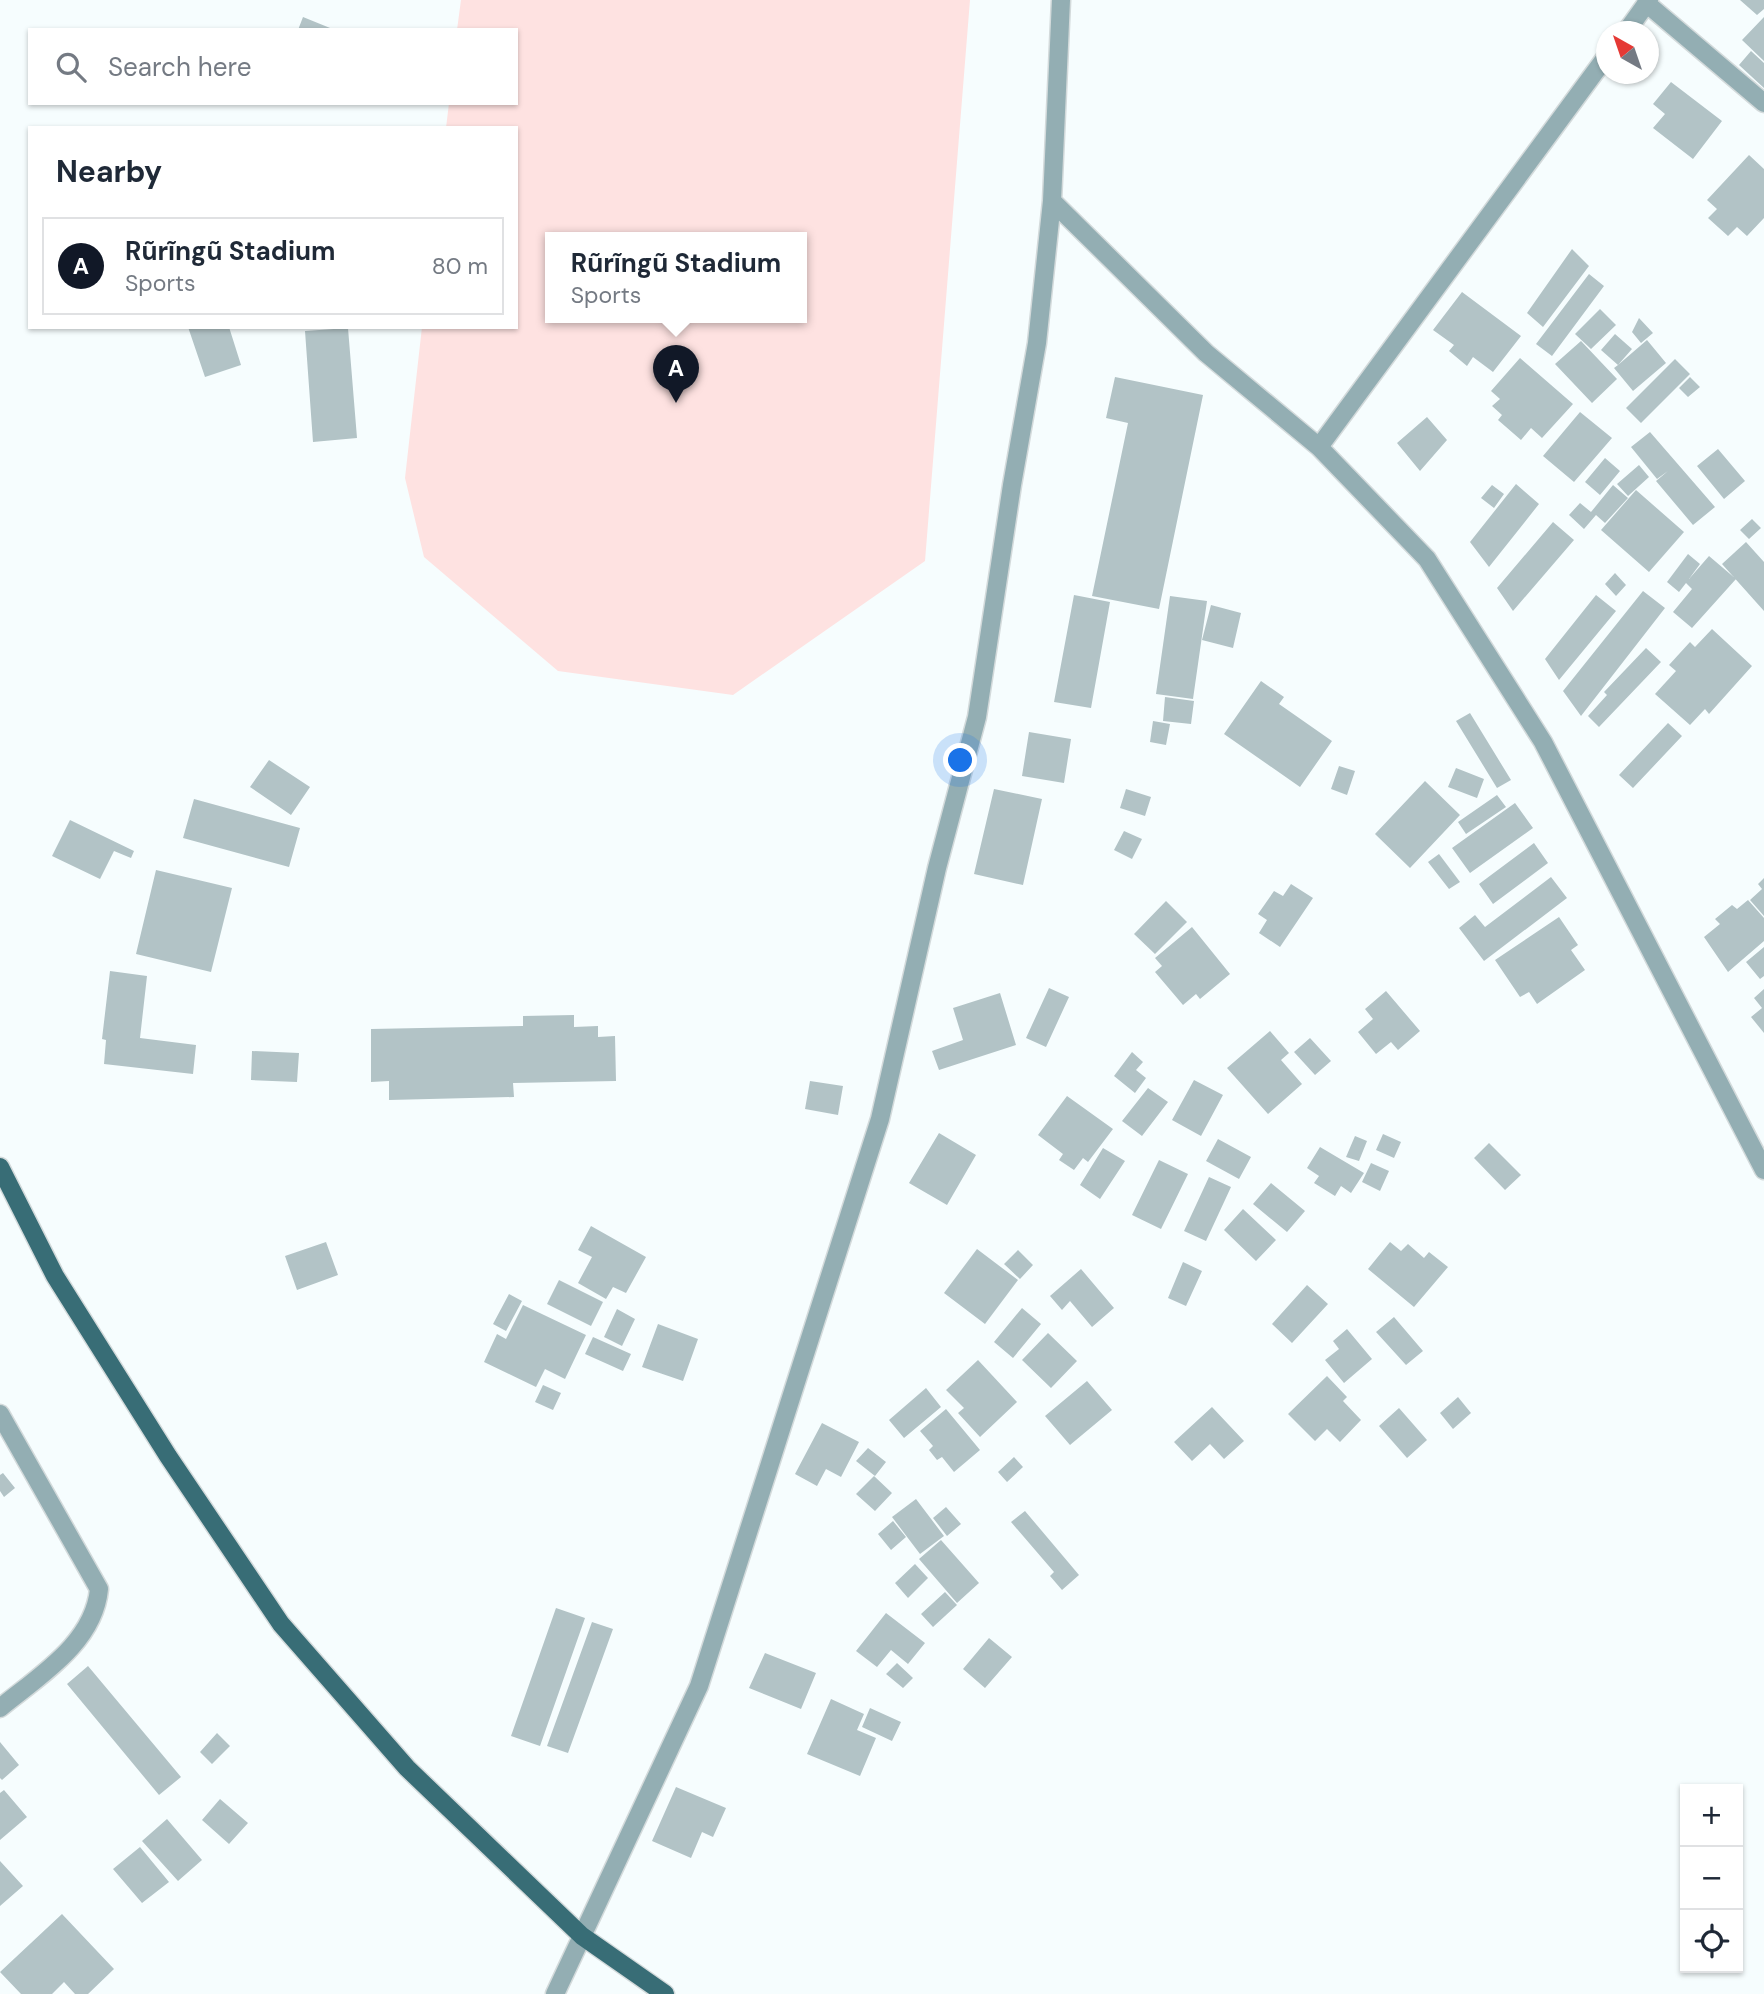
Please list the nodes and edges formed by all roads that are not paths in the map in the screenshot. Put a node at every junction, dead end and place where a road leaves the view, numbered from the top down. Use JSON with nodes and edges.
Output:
{"nodes":[{"id":1,"x":1061,"y":0,"type":"edge"},
{"id":2,"x":1648,"y":2,"type":"edge"},
{"id":3,"x":1634,"y":21,"type":"edge"},
{"id":4,"x":1596,"y":71,"type":"edge"},
{"id":5,"x":1764,"y":103,"type":"edge"},
{"id":6,"x":1052,"y":201,"type":"junction"},
{"id":7,"x":1319,"y":447,"type":"junction"},
{"id":8,"x":0,"y":1167,"type":"edge"},
{"id":9,"x":1764,"y":1170,"type":"edge"},
{"id":10,"x":0,"y":1414,"type":"edge"},
{"id":11,"x":0,"y":1708,"type":"edge"},
{"id":12,"x":582,"y":1936,"type":"junction"},
{"id":13,"x":555,"y":1994,"type":"edge"},
{"id":14,"x":665,"y":1994,"type":"edge"}],
"edges":[{"from":1,"to":6,"type":"street"},
{"from":2,"to":3,"type":"street"},
{"from":2,"to":5,"type":"street"},
{"from":4,"to":7,"type":"street"},
{"from":6,"to":7,"type":"street"},
{"from":6,"to":12,"type":"street"},
{"from":7,"to":9,"type":"street"},
{"from":8,"to":12,"type":"main road"},
{"from":10,"to":11,"type":"street"},
{"from":12,"to":13,"type":"street"},
{"from":12,"to":14,"type":"main road"}]}
